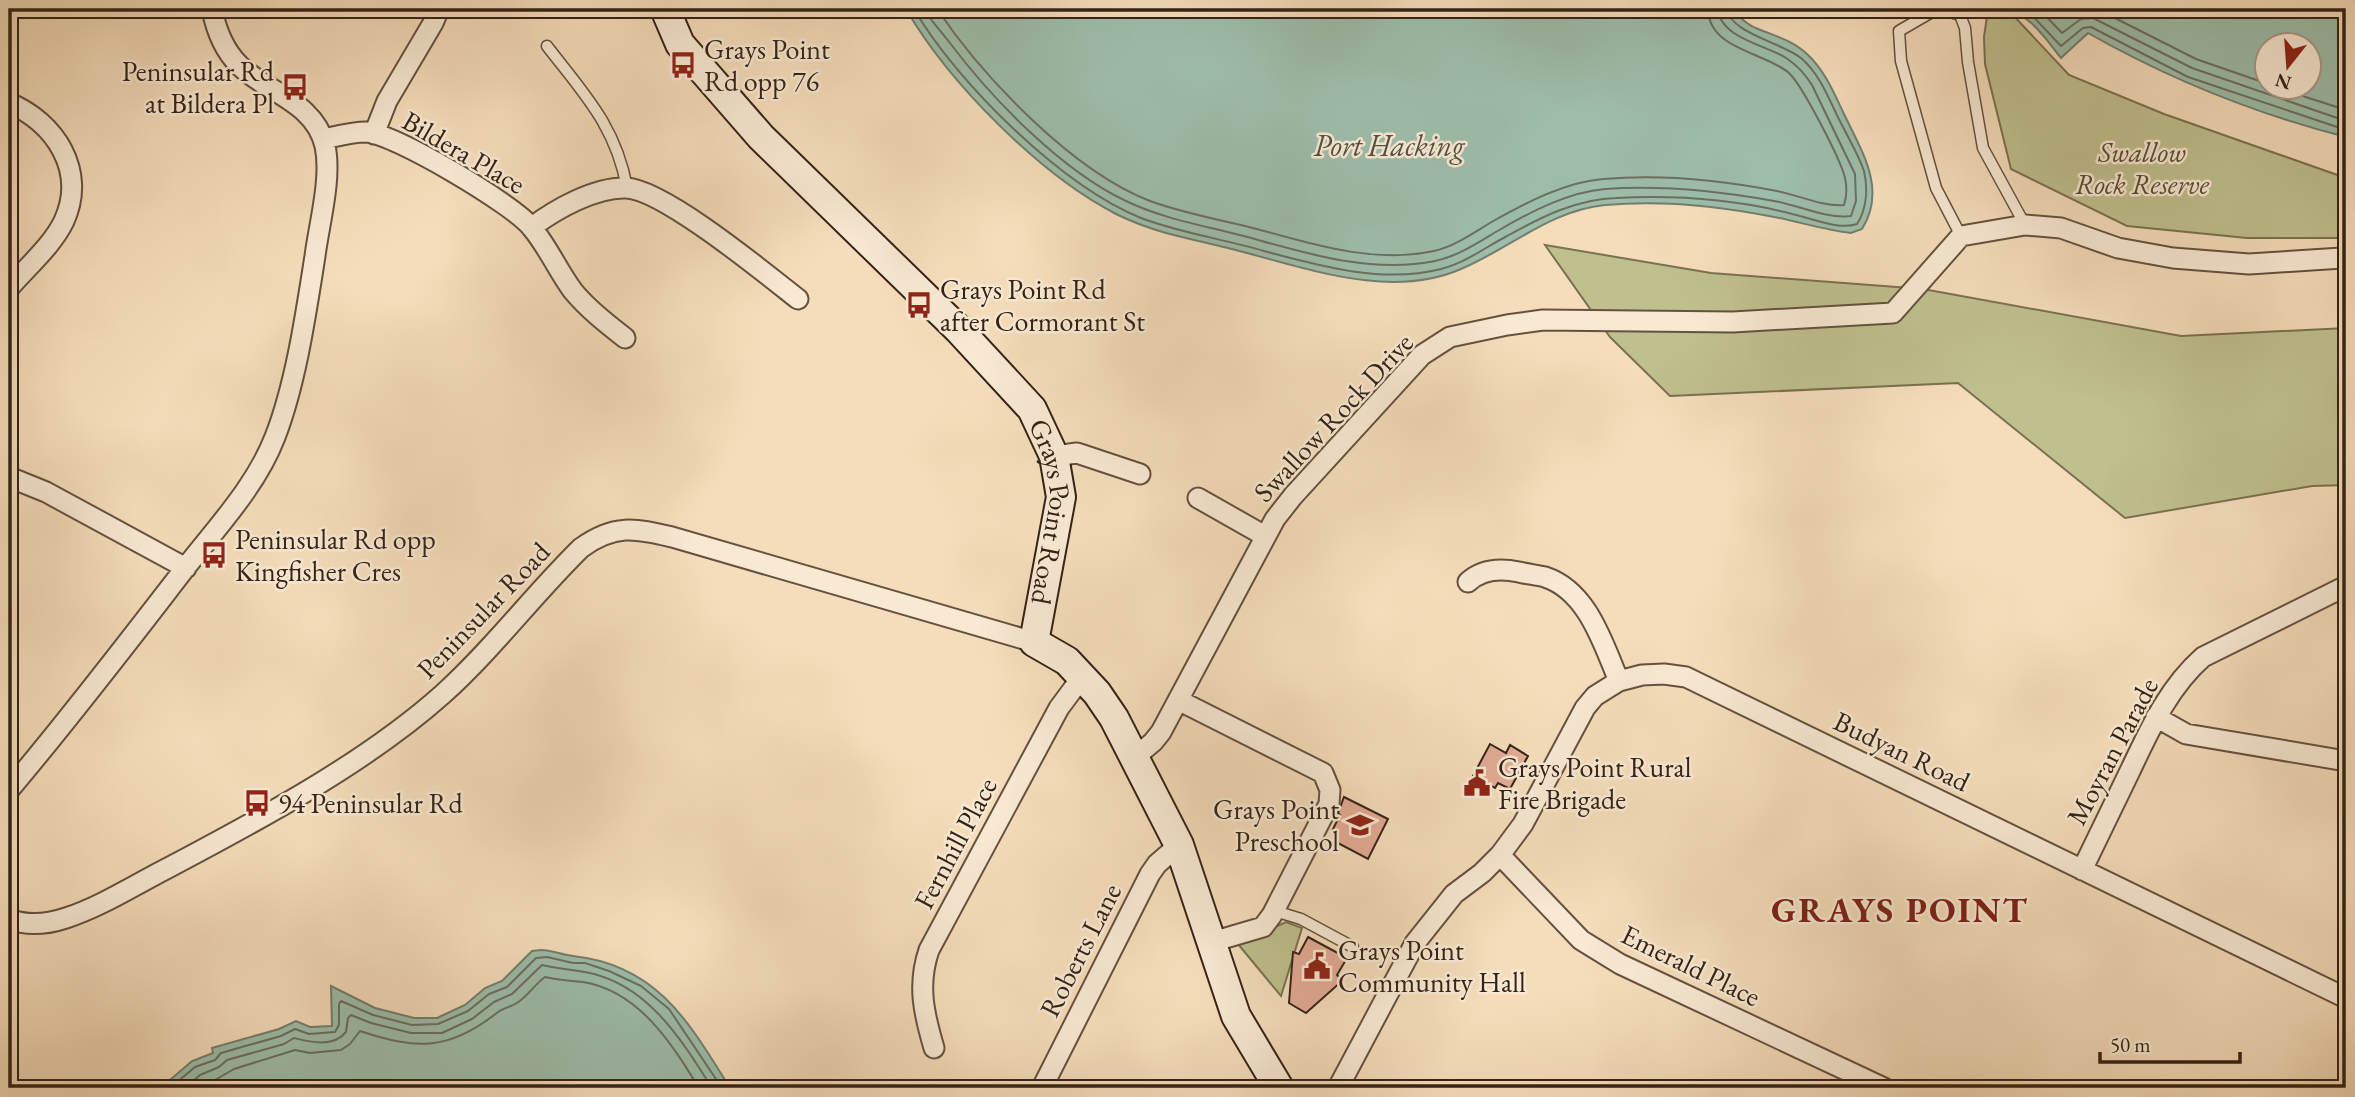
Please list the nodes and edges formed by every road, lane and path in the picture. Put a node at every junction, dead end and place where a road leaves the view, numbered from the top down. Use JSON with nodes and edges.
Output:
{"nodes":[{"id":1,"x":212,"y":9,"type":"edge"},
{"id":2,"x":439,"y":9,"type":"edge"},
{"id":3,"x":666,"y":9,"type":"edge"},
{"id":4,"x":1939,"y":9,"type":"edge"},
{"id":5,"x":1962,"y":12,"type":"edge"},
{"id":6,"x":547,"y":46,"type":"dead end"},
{"id":7,"x":9,"y":103,"type":"edge"},
{"id":8,"x":374,"y":134,"type":"junction"},
{"id":9,"x":323,"y":139,"type":"junction"},
{"id":10,"x":627,"y":188,"type":"junction"},
{"id":11,"x":2025,"y":225,"type":"junction"},
{"id":12,"x":532,"y":227,"type":"junction"},
{"id":13,"x":1961,"y":236,"type":"junction"},
{"id":14,"x":2342,"y":258,"type":"dead end"},
{"id":15,"x":9,"y":288,"type":"edge"},
{"id":16,"x":799,"y":299,"type":"dead end"},
{"id":17,"x":625,"y":338,"type":"dead end"},
{"id":18,"x":1054,"y":456,"type":"junction"},
{"id":19,"x":1140,"y":474,"type":"dead end"},
{"id":20,"x":9,"y":477,"type":"edge"},
{"id":21,"x":1198,"y":498,"type":"dead end"},
{"id":22,"x":1265,"y":536,"type":"junction"},
{"id":23,"x":186,"y":568,"type":"junction"},
{"id":24,"x":1468,"y":582,"type":"dead end"},
{"id":25,"x":2346,"y":586,"type":"edge"},
{"id":26,"x":1034,"y":642,"type":"junction"},
{"id":27,"x":1082,"y":677,"type":"junction"},
{"id":28,"x":1619,"y":681,"type":"junction"},
{"id":29,"x":1178,"y":700,"type":"junction"},
{"id":30,"x":2156,"y":717,"type":"junction"},
{"id":31,"x":1135,"y":757,"type":"junction"},
{"id":32,"x":2346,"y":761,"type":"edge"},
{"id":33,"x":9,"y":790,"type":"edge"},
{"id":34,"x":1179,"y":845,"type":"junction"},
{"id":35,"x":1500,"y":855,"type":"junction"},
{"id":36,"x":2082,"y":870,"type":"junction"},
{"id":37,"x":1275,"y":911,"type":"junction"},
{"id":38,"x":9,"y":919,"type":"edge"},
{"id":39,"x":1212,"y":942,"type":"junction"},
{"id":40,"x":1353,"y":947,"type":"dead end"},
{"id":41,"x":2346,"y":998,"type":"edge"},
{"id":42,"x":934,"y":1048,"type":"dead end"},
{"id":43,"x":1042,"y":1088,"type":"edge"},
{"id":44,"x":1279,"y":1088,"type":"edge"},
{"id":45,"x":1338,"y":1088,"type":"edge"},
{"id":46,"x":1884,"y":1088,"type":"edge"}],
"edges":[{"from":1,"to":9,"type":"street"},
{"from":2,"to":8,"type":"street"},
{"from":3,"to":18,"type":"street","name":"Grays Point Road"},
{"from":4,"to":5,"type":"lane"},
{"from":4,"to":13,"type":"lane"},
{"from":5,"to":11,"type":"lane"},
{"from":6,"to":10,"type":"lane"},
{"from":7,"to":15,"type":"street"},
{"from":8,"to":9,"type":"street","name":"Bildera Place"},
{"from":8,"to":12,"type":"street","name":"Bildera Place"},
{"from":9,"to":23,"type":"street"},
{"from":10,"to":12,"type":"street","name":"Bildera Place"},
{"from":10,"to":16,"type":"street"},
{"from":11,"to":13,"type":"street"},
{"from":11,"to":14,"type":"street"},
{"from":12,"to":17,"type":"street","name":"Bildera Place"},
{"from":13,"to":22,"type":"street","name":"Swallow Rock Drive"},
{"from":18,"to":19,"type":"street"},
{"from":18,"to":26,"type":"street","name":"Grays Point Road"},
{"from":20,"to":23,"type":"street"},
{"from":21,"to":22,"type":"street"},
{"from":22,"to":29,"type":"street","name":"Swallow Rock Drive"},
{"from":23,"to":33,"type":"street"},
{"from":24,"to":28,"type":"street"},
{"from":25,"to":30,"type":"street","name":"Moyran Parade"},
{"from":26,"to":27,"type":"street","name":"Grays Point Road"},
{"from":26,"to":38,"type":"street","name":"Peninsular Road"},
{"from":27,"to":31,"type":"street","name":"Grays Point Road"},
{"from":27,"to":42,"type":"street","name":"Fernhill Place"},
{"from":28,"to":35,"type":"street"},
{"from":28,"to":36,"type":"street","name":"Budyan Road"},
{"from":29,"to":31,"type":"street","name":"Swallow Rock Drive"},
{"from":29,"to":37,"type":"street"},
{"from":30,"to":32,"type":"street"},
{"from":30,"to":36,"type":"street","name":"Moyran Parade"},
{"from":31,"to":34,"type":"street","name":"Grays Point Road"},
{"from":34,"to":39,"type":"street","name":"Grays Point Road"},
{"from":34,"to":43,"type":"street","name":"Roberts Lane"},
{"from":35,"to":45,"type":"street"},
{"from":35,"to":46,"type":"street","name":"Emerald Place"},
{"from":36,"to":41,"type":"street","name":"Budyan Road"},
{"from":37,"to":39,"type":"street"},
{"from":37,"to":40,"type":"lane"},
{"from":39,"to":44,"type":"street","name":"Grays Point Road"}]}
